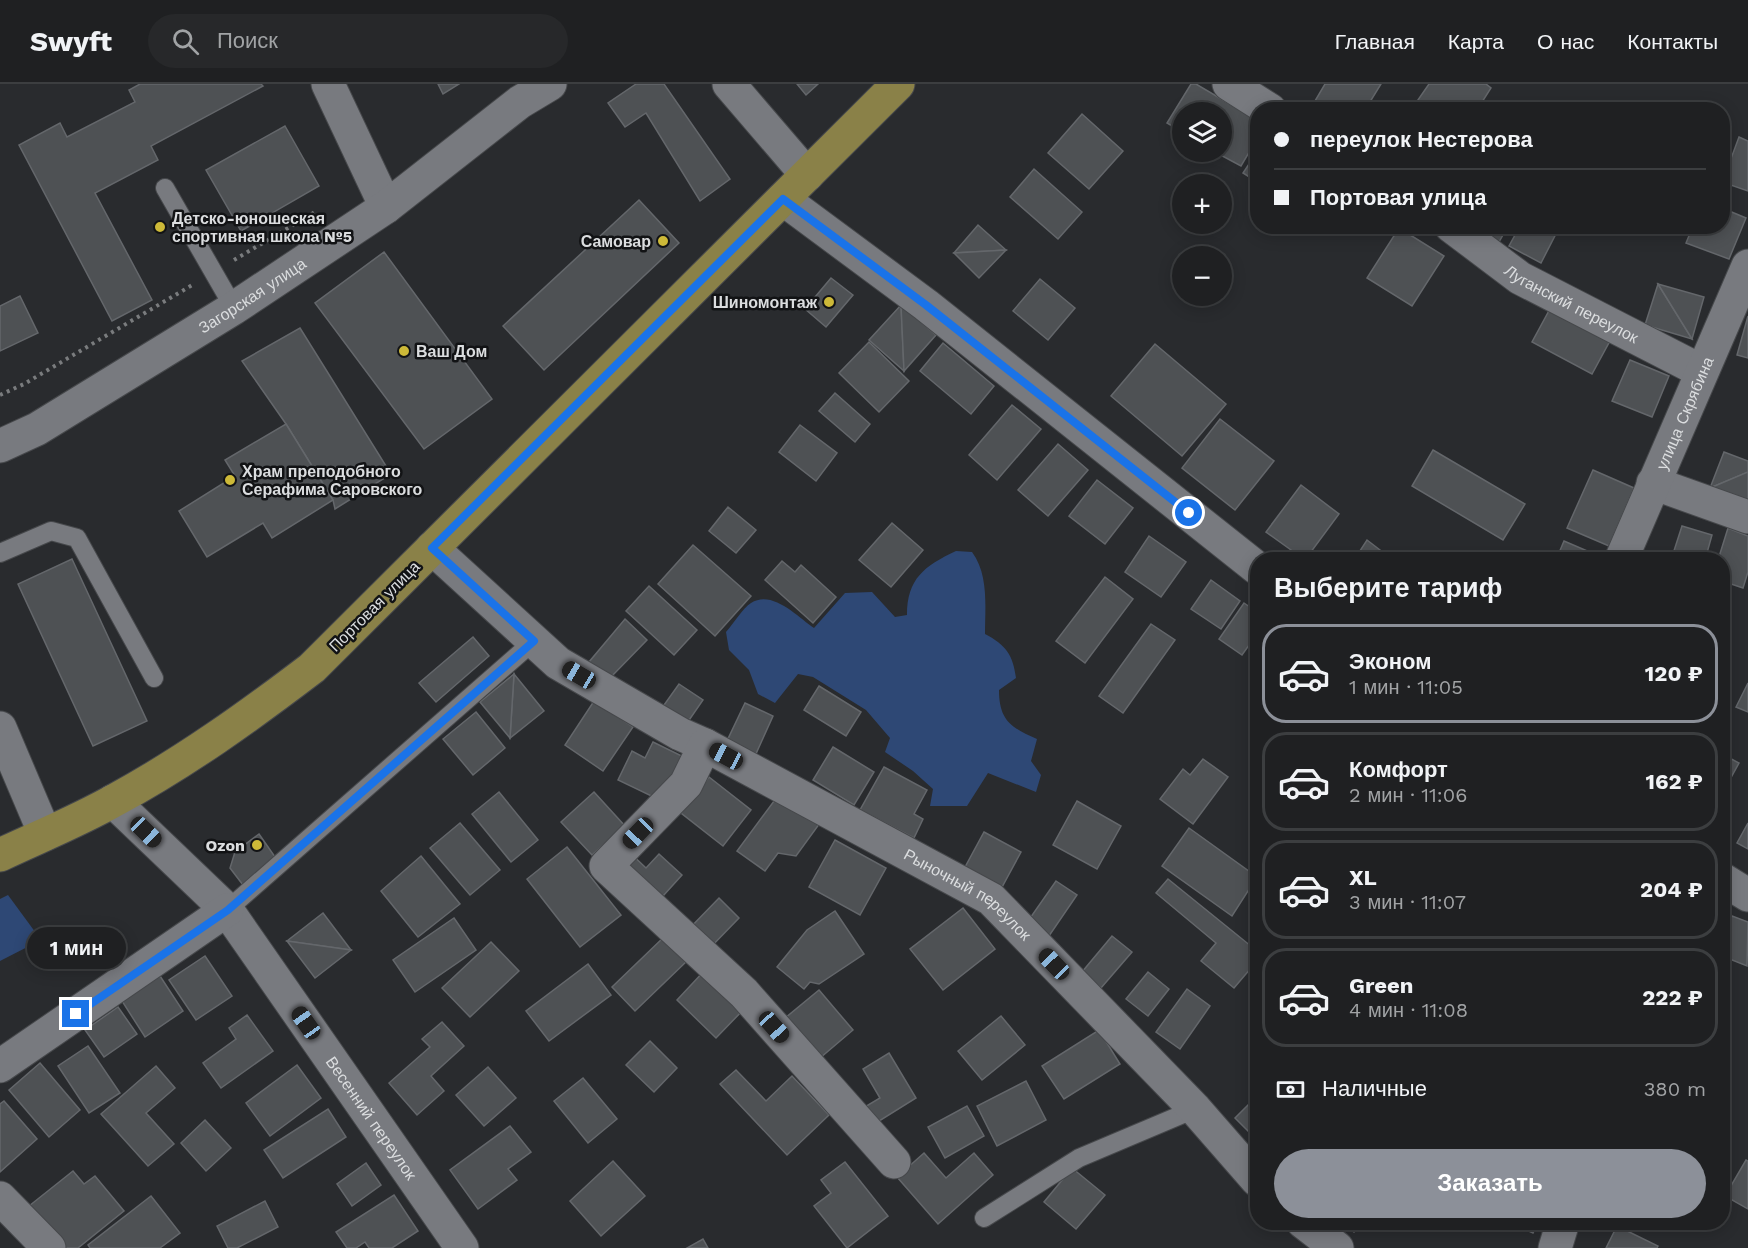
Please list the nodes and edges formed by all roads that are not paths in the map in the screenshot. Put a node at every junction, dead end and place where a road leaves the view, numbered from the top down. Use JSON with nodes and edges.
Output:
{"nodes":[{"id":1,"x":328,"y":84,"type":"edge"},
{"id":2,"x":550,"y":84,"type":"edge"},
{"id":3,"x":729,"y":84,"type":"edge"},
{"id":4,"x":898,"y":84,"type":"edge"},
{"id":5,"x":1229,"y":84,"type":"edge"},
{"id":6,"x":1257,"y":102,"type":"edge"},
{"id":7,"x":807,"y":175,"type":"junction"},
{"id":8,"x":165,"y":188,"type":"dead end"},
{"id":9,"x":783,"y":199,"type":"junction"},
{"id":10,"x":386,"y":207,"type":"junction"},
{"id":11,"x":1461,"y":234,"type":"edge"},
{"id":12,"x":1748,"y":266,"type":"edge"},
{"id":13,"x":234,"y":308,"type":"junction"},
{"id":14,"x":1701,"y":370,"type":"junction"},
{"id":15,"x":0,"y":446,"type":"edge"},
{"id":16,"x":1653,"y":483,"type":"junction"},
{"id":17,"x":1748,"y":517,"type":"edge"},
{"id":18,"x":432,"y":548,"type":"junction"},
{"id":19,"x":1625,"y":552,"type":"edge"},
{"id":20,"x":0,"y":553,"type":"edge"},
{"id":21,"x":1250,"y":562,"type":"edge"},
{"id":22,"x":534,"y":641,"type":"junction"},
{"id":23,"x":154,"y":678,"type":"dead end"},
{"id":24,"x":0,"y":728,"type":"edge"},
{"id":25,"x":705,"y":745,"type":"junction"},
{"id":26,"x":114,"y":801,"type":"junction"},
{"id":27,"x":45,"y":834,"type":"junction"},
{"id":28,"x":0,"y":855,"type":"edge"},
{"id":29,"x":1730,"y":884,"type":"edge"},
{"id":30,"x":1748,"y":895,"type":"edge"},
{"id":31,"x":228,"y":910,"type":"junction"},
{"id":32,"x":0,"y":1066,"type":"edge"},
{"id":33,"x":1195,"y":1109,"type":"junction"},
{"id":34,"x":894,"y":1162,"type":"dead end"},
{"id":35,"x":1250,"y":1172,"type":"edge"},
{"id":36,"x":0,"y":1198,"type":"edge"},
{"id":37,"x":984,"y":1218,"type":"dead end"},
{"id":38,"x":1313,"y":1230,"type":"edge"},
{"id":39,"x":1561,"y":1230,"type":"edge"},
{"id":40,"x":49,"y":1248,"type":"edge"},
{"id":41,"x":462,"y":1248,"type":"edge"},
{"id":42,"x":1337,"y":1248,"type":"edge"},
{"id":43,"x":1555,"y":1248,"type":"edge"}],
"edges":[{"from":1,"to":10,"type":"street"},
{"from":2,"to":10,"type":"street","name":"Загорская улица"},
{"from":3,"to":7,"type":"street"},
{"from":4,"to":7,"type":"main road","name":"Портовая улица"},
{"from":5,"to":6,"type":"street"},
{"from":7,"to":9,"type":"main road","name":"Портовая улица"},
{"from":8,"to":13,"type":"lane"},
{"from":9,"to":18,"type":"main road","name":"Портовая улица"},
{"from":9,"to":21,"type":"street"},
{"from":10,"to":13,"type":"street","name":"Загорская улица"},
{"from":11,"to":14,"type":"street","name":"Луганский переулок"},
{"from":12,"to":14,"type":"street","name":"улица Скрябина"},
{"from":13,"to":15,"type":"street","name":"Загорская улица"},
{"from":14,"to":16,"type":"street","name":"улица Скрябина"},
{"from":16,"to":17,"type":"street"},
{"from":16,"to":19,"type":"street","name":"улица Скрябина"},
{"from":18,"to":22,"type":"street","name":"Рыночный переулок"},
{"from":18,"to":26,"type":"main road","name":"Портовая улица"},
{"from":20,"to":23,"type":"lane"},
{"from":22,"to":25,"type":"street","name":"Рыночный переулок"},
{"from":22,"to":31,"type":"lane"},
{"from":24,"to":27,"type":"street"},
{"from":25,"to":33,"type":"street","name":"Рыночный переулок"},
{"from":25,"to":34,"type":"street"},
{"from":26,"to":27,"type":"main road","name":"Портовая улица"},
{"from":26,"to":31,"type":"street","name":"Весенний переулок"},
{"from":27,"to":28,"type":"main road","name":"Портовая улица"},
{"from":29,"to":30,"type":"street"},
{"from":31,"to":32,"type":"street"},
{"from":31,"to":41,"type":"street","name":"Весенний переулок"},
{"from":33,"to":35,"type":"street","name":"Рыночный переулок"},
{"from":33,"to":37,"type":"lane"},
{"from":36,"to":40,"type":"street"},
{"from":38,"to":42,"type":"street"},
{"from":39,"to":43,"type":"street"}]}
